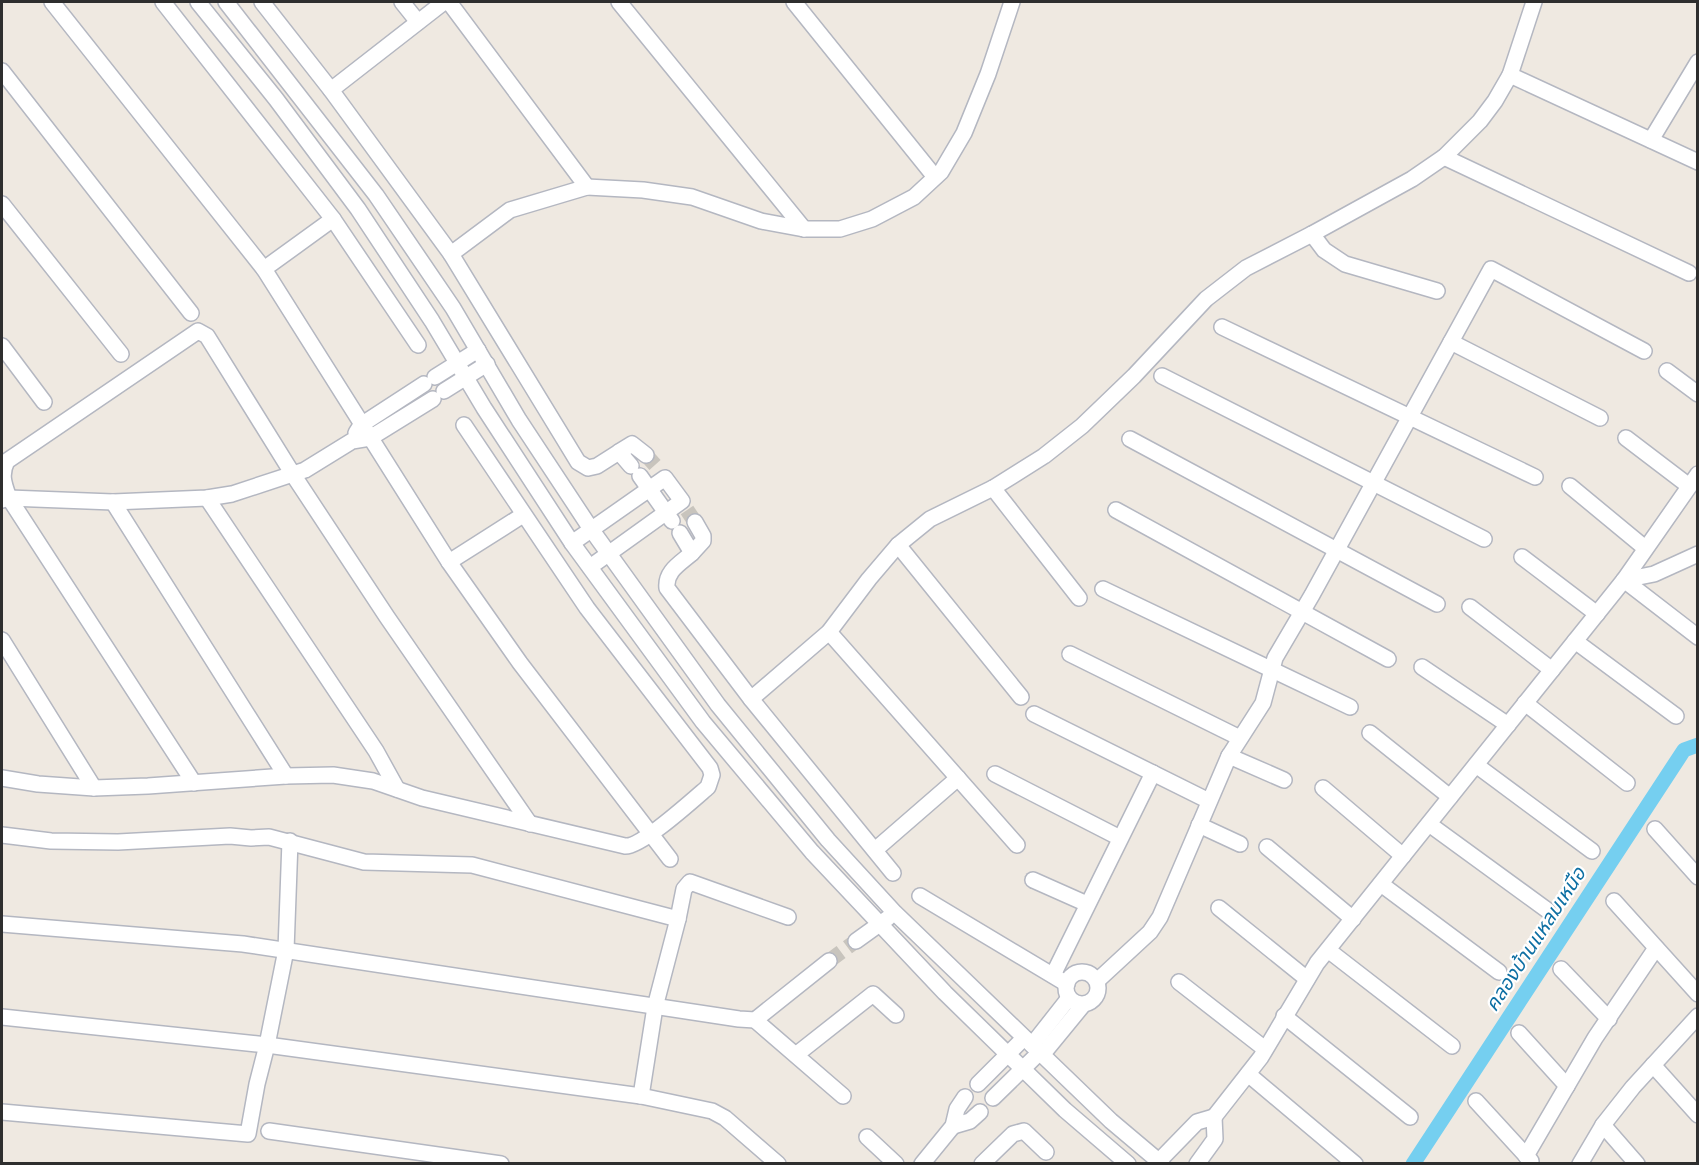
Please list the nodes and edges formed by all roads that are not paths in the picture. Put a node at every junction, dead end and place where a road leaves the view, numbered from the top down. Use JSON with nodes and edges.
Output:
{"nodes":[{"id":1,"x":52,"y":2,"type":"edge"},
{"id":2,"x":163,"y":2,"type":"edge"},
{"id":3,"x":226,"y":2,"type":"edge"},
{"id":4,"x":262,"y":2,"type":"edge"},
{"id":5,"x":402,"y":2,"type":"edge"},
{"id":6,"x":447,"y":2,"type":"edge"},
{"id":7,"x":619,"y":2,"type":"edge"},
{"id":8,"x":794,"y":2,"type":"edge"},
{"id":9,"x":1012,"y":2,"type":"edge"},
{"id":10,"x":1534,"y":2,"type":"edge"},
{"id":11,"x":207,"y":5,"type":"edge"},
{"id":12,"x":418,"y":22,"type":"junction"},
{"id":13,"x":1698,"y":62,"type":"edge"},
{"id":14,"x":2,"y":71,"type":"edge"},
{"id":15,"x":1510,"y":75,"type":"junction"},
{"id":16,"x":332,"y":90,"type":"junction"},
{"id":17,"x":1651,"y":140,"type":"junction"},
{"id":18,"x":1444,"y":157,"type":"junction"},
{"id":19,"x":1698,"y":162,"type":"edge"},
{"id":20,"x":935,"y":177,"type":"junction"},
{"id":21,"x":587,"y":187,"type":"junction"},
{"id":22,"x":376,"y":195,"type":"junction"},
{"id":23,"x":2,"y":204,"type":"edge"},
{"id":24,"x":358,"y":209,"type":"junction"},
{"id":25,"x":333,"y":219,"type":"junction"},
{"id":26,"x":804,"y":229,"type":"junction"},
{"id":27,"x":1312,"y":234,"type":"junction"},
{"id":28,"x":451,"y":254,"type":"junction"},
{"id":29,"x":264,"y":269,"type":"junction"},
{"id":30,"x":1689,"y":273,"type":"dead end"},
{"id":31,"x":1437,"y":291,"type":"dead end"},
{"id":32,"x":191,"y":313,"type":"dead end"},
{"id":33,"x":1222,"y":327,"type":"dead end"},
{"id":34,"x":1451,"y":342,"type":"junction"},
{"id":35,"x":418,"y":345,"type":"dead end"},
{"id":36,"x":2,"y":346,"type":"edge"},
{"id":37,"x":478,"y":350,"type":"junction"},
{"id":38,"x":1644,"y":351,"type":"dead end"},
{"id":39,"x":121,"y":354,"type":"dead end"},
{"id":40,"x":457,"y":362,"type":"junction"},
{"id":41,"x":487,"y":364,"type":"junction"},
{"id":42,"x":1666,"y":371,"type":"dead end"},
{"id":43,"x":1162,"y":376,"type":"dead end"},
{"id":44,"x":466,"y":377,"type":"junction"},
{"id":45,"x":424,"y":383,"type":"junction"},
{"id":46,"x":1698,"y":394,"type":"edge"},
{"id":47,"x":434,"y":398,"type":"junction"},
{"id":48,"x":44,"y":402,"type":"dead end"},
{"id":49,"x":1410,"y":417,"type":"junction"},
{"id":50,"x":1600,"y":418,"type":"dead end"},
{"id":51,"x":464,"y":425,"type":"dead end"},
{"id":52,"x":365,"y":431,"type":"junction"},
{"id":53,"x":1626,"y":438,"type":"dead end"},
{"id":54,"x":1130,"y":439,"type":"dead end"},
{"id":55,"x":619,"y":452,"type":"junction"},
{"id":56,"x":294,"y":476,"type":"junction"},
{"id":57,"x":640,"y":477,"type":"junction"},
{"id":58,"x":1535,"y":477,"type":"dead end"},
{"id":59,"x":665,"y":478,"type":"junction"},
{"id":60,"x":1693,"y":480,"type":"edge"},
{"id":61,"x":1373,"y":483,"type":"junction"},
{"id":62,"x":1570,"y":486,"type":"dead end"},
{"id":63,"x":993,"y":488,"type":"junction"},
{"id":64,"x":207,"y":498,"type":"junction"},
{"id":65,"x":5,"y":499,"type":"edge"},
{"id":66,"x":113,"y":502,"type":"junction"},
{"id":67,"x":1116,"y":510,"type":"dead end"},
{"id":68,"x":688,"y":511,"type":"junction"},
{"id":69,"x":524,"y":515,"type":"junction"},
{"id":70,"x":673,"y":522,"type":"junction"},
{"id":71,"x":591,"y":529,"type":"junction"},
{"id":72,"x":1484,"y":539,"type":"dead end"},
{"id":73,"x":572,"y":543,"type":"junction"},
{"id":74,"x":898,"y":545,"type":"junction"},
{"id":75,"x":1645,"y":548,"type":"junction"},
{"id":76,"x":1337,"y":550,"type":"junction"},
{"id":77,"x":692,"y":553,"type":"junction"},
{"id":78,"x":609,"y":554,"type":"junction"},
{"id":79,"x":1698,"y":554,"type":"edge"},
{"id":80,"x":1522,"y":557,"type":"dead end"},
{"id":81,"x":449,"y":561,"type":"junction"},
{"id":82,"x":590,"y":567,"type":"junction"},
{"id":83,"x":1624,"y":580,"type":"junction"},
{"id":84,"x":1103,"y":589,"type":"dead end"},
{"id":85,"x":1079,"y":598,"type":"dead end"},
{"id":86,"x":1437,"y":604,"type":"dead end"},
{"id":87,"x":1470,"y":607,"type":"dead end"},
{"id":88,"x":1302,"y":612,"type":"junction"},
{"id":89,"x":1597,"y":614,"type":"junction"},
{"id":90,"x":829,"y":632,"type":"junction"},
{"id":91,"x":1698,"y":637,"type":"edge"},
{"id":92,"x":2,"y":640,"type":"edge"},
{"id":93,"x":1575,"y":641,"type":"junction"},
{"id":94,"x":1070,"y":654,"type":"dead end"},
{"id":95,"x":1388,"y":659,"type":"dead end"},
{"id":96,"x":1422,"y":667,"type":"dead end"},
{"id":97,"x":1272,"y":669,"type":"junction"},
{"id":98,"x":1552,"y":670,"type":"junction"},
{"id":99,"x":1021,"y":697,"type":"dead end"},
{"id":100,"x":751,"y":699,"type":"junction"},
{"id":101,"x":1525,"y":703,"type":"junction"},
{"id":102,"x":1350,"y":707,"type":"dead end"},
{"id":103,"x":1034,"y":714,"type":"dead end"},
{"id":104,"x":1676,"y":716,"type":"dead end"},
{"id":105,"x":1508,"y":725,"type":"junction"},
{"id":106,"x":1370,"y":733,"type":"dead end"},
{"id":107,"x":1240,"y":738,"type":"junction"},
{"id":108,"x":1229,"y":756,"type":"junction"},
{"id":109,"x":1476,"y":765,"type":"junction"},
{"id":110,"x":1153,"y":773,"type":"junction"},
{"id":111,"x":995,"y":774,"type":"dead end"},
{"id":112,"x":286,"y":776,"type":"junction"},
{"id":113,"x":2,"y":778,"type":"edge"},
{"id":114,"x":958,"y":778,"type":"junction"},
{"id":115,"x":1284,"y":780,"type":"dead end"},
{"id":116,"x":194,"y":783,"type":"junction"},
{"id":117,"x":1627,"y":783,"type":"dead end"},
{"id":118,"x":94,"y":788,"type":"junction"},
{"id":119,"x":1323,"y":788,"type":"dead end"},
{"id":120,"x":397,"y":789,"type":"junction"},
{"id":121,"x":1450,"y":798,"type":"junction"},
{"id":122,"x":1209,"y":801,"type":"junction"},
{"id":123,"x":530,"y":824,"type":"junction"},
{"id":124,"x":1429,"y":824,"type":"junction"},
{"id":125,"x":1199,"y":825,"type":"junction"},
{"id":126,"x":1655,"y":829,"type":"dead end"},
{"id":127,"x":650,"y":834,"type":"junction"},
{"id":128,"x":2,"y":835,"type":"edge"},
{"id":129,"x":1120,"y":838,"type":"junction"},
{"id":130,"x":290,"y":841,"type":"junction"},
{"id":131,"x":1240,"y":844,"type":"dead end"},
{"id":132,"x":1017,"y":845,"type":"dead end"},
{"id":133,"x":1267,"y":847,"type":"dead end"},
{"id":134,"x":875,"y":850,"type":"junction"},
{"id":135,"x":1592,"y":851,"type":"dead end"},
{"id":136,"x":1403,"y":856,"type":"junction"},
{"id":137,"x":670,"y":860,"type":"dead end"},
{"id":138,"x":892,"y":873,"type":"dead end"},
{"id":139,"x":1698,"y":877,"type":"edge"},
{"id":140,"x":1033,"y":880,"type":"dead end"},
{"id":141,"x":1381,"y":884,"type":"junction"},
{"id":142,"x":920,"y":896,"type":"dead end"},
{"id":143,"x":1614,"y":901,"type":"dead end"},
{"id":144,"x":1087,"y":904,"type":"junction"},
{"id":145,"x":1219,"y":908,"type":"dead end"},
{"id":146,"x":1547,"y":910,"type":"dead end"},
{"id":147,"x":895,"y":913,"type":"junction"},
{"id":148,"x":788,"y":917,"type":"dead end"},
{"id":149,"x":678,"y":919,"type":"junction"},
{"id":150,"x":1353,"y":919,"type":"junction"},
{"id":151,"x":2,"y":924,"type":"edge"},
{"id":152,"x":879,"y":924,"type":"junction"},
{"id":153,"x":856,"y":940,"type":"tunnel mouth"},
{"id":154,"x":1656,"y":948,"type":"junction"},
{"id":155,"x":286,"y":950,"type":"junction"},
{"id":156,"x":1328,"y":950,"type":"junction"},
{"id":157,"x":829,"y":961,"type":"tunnel mouth"},
{"id":158,"x":1561,"y":969,"type":"dead end"},
{"id":159,"x":1499,"y":972,"type":"dead end"},
{"id":160,"x":1307,"y":979,"type":"junction"},
{"id":161,"x":1097,"y":981,"type":"junction"},
{"id":162,"x":1179,"y":982,"type":"dead end"},
{"id":163,"x":1068,"y":990,"type":"junction"},
{"id":164,"x":1698,"y":994,"type":"edge"},
{"id":165,"x":655,"y":1007,"type":"junction"},
{"id":166,"x":896,"y":1015,"type":"dead end"},
{"id":167,"x":1284,"y":1016,"type":"junction"},
{"id":168,"x":1698,"y":1016,"type":"edge"},
{"id":169,"x":2,"y":1017,"type":"edge"},
{"id":170,"x":1609,"y":1019,"type":"junction"},
{"id":171,"x":755,"y":1020,"type":"junction"},
{"id":172,"x":1519,"y":1033,"type":"dead end"},
{"id":173,"x":267,"y":1044,"type":"junction"},
{"id":174,"x":1452,"y":1046,"type":"dead end"},
{"id":175,"x":1034,"y":1048,"type":"junction"},
{"id":176,"x":1265,"y":1049,"type":"junction"},
{"id":177,"x":796,"y":1054,"type":"junction"},
{"id":178,"x":1007,"y":1054,"type":"junction"},
{"id":179,"x":1653,"y":1065,"type":"junction"},
{"id":180,"x":1023,"y":1069,"type":"junction"},
{"id":181,"x":1248,"y":1074,"type":"junction"},
{"id":182,"x":978,"y":1084,"type":"dead end"},
{"id":183,"x":1567,"y":1086,"type":"junction"},
{"id":184,"x":640,"y":1096,"type":"junction"},
{"id":185,"x":843,"y":1096,"type":"dead end"},
{"id":186,"x":965,"y":1097,"type":"dead end"},
{"id":187,"x":993,"y":1098,"type":"dead end"},
{"id":188,"x":1476,"y":1101,"type":"dead end"},
{"id":189,"x":2,"y":1112,"type":"edge"},
{"id":190,"x":980,"y":1112,"type":"dead end"},
{"id":191,"x":1698,"y":1115,"type":"edge"},
{"id":192,"x":1214,"y":1117,"type":"junction"},
{"id":193,"x":1410,"y":1117,"type":"dead end"},
{"id":194,"x":1603,"y":1125,"type":"junction"},
{"id":195,"x":953,"y":1126,"type":"junction"},
{"id":196,"x":269,"y":1131,"type":"dead end"},
{"id":197,"x":867,"y":1137,"type":"dead end"},
{"id":198,"x":1046,"y":1152,"type":"dead end"},
{"id":199,"x":441,"y":1159,"type":"edge"},
{"id":200,"x":1529,"y":1160,"type":"edge"},
{"id":201,"x":930,"y":1161,"type":"edge"},
{"id":202,"x":1160,"y":1162,"type":"edge"},
{"id":203,"x":501,"y":1164,"type":"edge"},
{"id":204,"x":778,"y":1164,"type":"edge"},
{"id":205,"x":896,"y":1164,"type":"edge"},
{"id":206,"x":982,"y":1164,"type":"edge"},
{"id":207,"x":1128,"y":1164,"type":"edge"},
{"id":208,"x":1197,"y":1164,"type":"edge"},
{"id":209,"x":1355,"y":1164,"type":"edge"},
{"id":210,"x":1580,"y":1164,"type":"edge"},
{"id":211,"x":1637,"y":1164,"type":"edge"}],
"edges":[{"from":1,"to":29,"type":"street"},
{"from":2,"to":25,"type":"street"},
{"from":3,"to":22,"type":"street"},
{"from":4,"to":16,"type":"street"},
{"from":5,"to":12,"type":"street"},
{"from":6,"to":12,"type":"street"},
{"from":6,"to":21,"type":"street"},
{"from":7,"to":26,"type":"street"},
{"from":8,"to":20,"type":"street"},
{"from":9,"to":20,"type":"street"},
{"from":10,"to":15,"type":"street"},
{"from":11,"to":24,"type":"street"},
{"from":12,"to":16,"type":"street"},
{"from":13,"to":17,"type":"street"},
{"from":14,"to":32,"type":"street"},
{"from":15,"to":17,"type":"street"},
{"from":15,"to":18,"type":"street"},
{"from":16,"to":28,"type":"street"},
{"from":17,"to":19,"type":"street"},
{"from":18,"to":27,"type":"street"},
{"from":18,"to":30,"type":"street"},
{"from":20,"to":26,"type":"street"},
{"from":21,"to":26,"type":"street"},
{"from":21,"to":28,"type":"street"},
{"from":22,"to":24,"type":"street"},
{"from":22,"to":37,"type":"street"},
{"from":23,"to":39,"type":"street"},
{"from":24,"to":40,"type":"street"},
{"from":25,"to":29,"type":"street"},
{"from":25,"to":35,"type":"street"},
{"from":27,"to":31,"type":"street"},
{"from":27,"to":63,"type":"street"},
{"from":28,"to":55,"type":"street"},
{"from":29,"to":52,"type":"street"},
{"from":33,"to":49,"type":"street"},
{"from":34,"to":38,"type":"street"},
{"from":34,"to":49,"type":"street"},
{"from":34,"to":50,"type":"street"},
{"from":36,"to":48,"type":"street"},
{"from":37,"to":40,"type":"street"},
{"from":37,"to":41,"type":"street"},
{"from":40,"to":44,"type":"street"},
{"from":40,"to":45,"type":"street"},
{"from":41,"to":44,"type":"street"},
{"from":41,"to":71,"type":"street"},
{"from":42,"to":46,"type":"street"},
{"from":43,"to":61,"type":"street"},
{"from":44,"to":47,"type":"street"},
{"from":44,"to":73,"type":"street"},
{"from":45,"to":47,"type":"street"},
{"from":45,"to":52,"type":"street"},
{"from":47,"to":52,"type":"street"},
{"from":49,"to":58,"type":"street"},
{"from":49,"to":61,"type":"street"},
{"from":51,"to":69,"type":"street"},
{"from":52,"to":56,"type":"street"},
{"from":52,"to":81,"type":"street"},
{"from":53,"to":60,"type":"street"},
{"from":54,"to":76,"type":"street"},
{"from":55,"to":57,"type":"street"},
{"from":55,"to":59,"type":"street"},
{"from":56,"to":64,"type":"street"},
{"from":56,"to":65,"type":"street"},
{"from":56,"to":123,"type":"street"},
{"from":57,"to":59,"type":"street"},
{"from":57,"to":70,"type":"street"},
{"from":57,"to":71,"type":"street"},
{"from":59,"to":68,"type":"street"},
{"from":60,"to":75,"type":"street"},
{"from":61,"to":72,"type":"street"},
{"from":61,"to":76,"type":"street"},
{"from":62,"to":75,"type":"street"},
{"from":63,"to":74,"type":"street"},
{"from":63,"to":85,"type":"street"},
{"from":64,"to":66,"type":"street"},
{"from":64,"to":120,"type":"street"},
{"from":65,"to":66,"type":"street"},
{"from":65,"to":116,"type":"street"},
{"from":66,"to":112,"type":"street"},
{"from":67,"to":88,"type":"street"},
{"from":68,"to":70,"type":"street"},
{"from":68,"to":77,"type":"street"},
{"from":69,"to":81,"type":"street"},
{"from":69,"to":127,"type":"street"},
{"from":70,"to":77,"type":"street"},
{"from":70,"to":78,"type":"street"},
{"from":71,"to":73,"type":"street"},
{"from":71,"to":78,"type":"street"},
{"from":73,"to":82,"type":"street"},
{"from":74,"to":90,"type":"street"},
{"from":74,"to":99,"type":"street"},
{"from":75,"to":83,"type":"street"},
{"from":76,"to":86,"type":"street"},
{"from":76,"to":88,"type":"street"},
{"from":77,"to":100,"type":"street"},
{"from":78,"to":82,"type":"street"},
{"from":78,"to":147,"type":"street"},
{"from":79,"to":83,"type":"street"},
{"from":80,"to":89,"type":"street"},
{"from":81,"to":127,"type":"street"},
{"from":82,"to":152,"type":"street"},
{"from":83,"to":89,"type":"street"},
{"from":83,"to":91,"type":"street"},
{"from":84,"to":97,"type":"street"},
{"from":87,"to":98,"type":"street"},
{"from":88,"to":95,"type":"street"},
{"from":88,"to":97,"type":"street"},
{"from":89,"to":93,"type":"street"},
{"from":90,"to":100,"type":"street"},
{"from":90,"to":114,"type":"street"},
{"from":92,"to":118,"type":"street"},
{"from":93,"to":98,"type":"street"},
{"from":93,"to":104,"type":"street"},
{"from":94,"to":107,"type":"street"},
{"from":96,"to":105,"type":"street"},
{"from":97,"to":102,"type":"street"},
{"from":97,"to":107,"type":"street"},
{"from":98,"to":101,"type":"street"},
{"from":100,"to":134,"type":"street"},
{"from":101,"to":105,"type":"street"},
{"from":101,"to":117,"type":"street"},
{"from":103,"to":110,"type":"street"},
{"from":105,"to":109,"type":"street"},
{"from":106,"to":121,"type":"street"},
{"from":107,"to":108,"type":"street"},
{"from":108,"to":115,"type":"street"},
{"from":108,"to":122,"type":"street"},
{"from":109,"to":121,"type":"street"},
{"from":109,"to":135,"type":"street"},
{"from":110,"to":122,"type":"street"},
{"from":110,"to":129,"type":"street"},
{"from":111,"to":129,"type":"street"},
{"from":112,"to":116,"type":"street"},
{"from":112,"to":120,"type":"street"},
{"from":113,"to":118,"type":"street"},
{"from":114,"to":132,"type":"street"},
{"from":114,"to":134,"type":"street"},
{"from":116,"to":118,"type":"street"},
{"from":119,"to":136,"type":"street"},
{"from":120,"to":123,"type":"street"},
{"from":121,"to":124,"type":"street"},
{"from":122,"to":125,"type":"street"},
{"from":123,"to":127,"type":"street"},
{"from":124,"to":136,"type":"street"},
{"from":124,"to":146,"type":"street"},
{"from":125,"to":131,"type":"street"},
{"from":125,"to":161,"type":"street"},
{"from":126,"to":139,"type":"street"},
{"from":127,"to":137,"type":"street"},
{"from":128,"to":130,"type":"street"},
{"from":129,"to":144,"type":"street"},
{"from":130,"to":149,"type":"street"},
{"from":130,"to":155,"type":"street"},
{"from":133,"to":150,"type":"street"},
{"from":134,"to":138,"type":"street"},
{"from":136,"to":141,"type":"street"},
{"from":140,"to":144,"type":"street"},
{"from":141,"to":150,"type":"street"},
{"from":141,"to":159,"type":"street"},
{"from":142,"to":163,"type":"street"},
{"from":143,"to":154,"type":"street"},
{"from":144,"to":163,"type":"street"},
{"from":145,"to":160,"type":"street"},
{"from":147,"to":152,"type":"street"},
{"from":147,"to":175,"type":"street"},
{"from":148,"to":149,"type":"street"},
{"from":149,"to":165,"type":"street"},
{"from":150,"to":156,"type":"street"},
{"from":151,"to":155,"type":"street"},
{"from":152,"to":153,"type":"street"},
{"from":152,"to":178,"type":"street"},
{"from":154,"to":164,"type":"street"},
{"from":154,"to":170,"type":"street"},
{"from":155,"to":165,"type":"street"},
{"from":155,"to":173,"type":"street"},
{"from":156,"to":160,"type":"street"},
{"from":156,"to":174,"type":"street"},
{"from":157,"to":171,"type":"street"},
{"from":158,"to":170,"type":"street"},
{"from":160,"to":167,"type":"street"},
{"from":161,"to":163,"type":"street"},
{"from":161,"to":163,"type":"street"},
{"from":162,"to":176,"type":"street"},
{"from":163,"to":175,"type":"street"},
{"from":165,"to":171,"type":"street"},
{"from":165,"to":184,"type":"street"},
{"from":166,"to":177,"type":"street"},
{"from":167,"to":176,"type":"street"},
{"from":167,"to":193,"type":"street"},
{"from":168,"to":179,"type":"street"},
{"from":169,"to":173,"type":"street"},
{"from":170,"to":183,"type":"street"},
{"from":171,"to":177,"type":"street"},
{"from":172,"to":183,"type":"street"},
{"from":173,"to":184,"type":"street"},
{"from":173,"to":189,"type":"street"},
{"from":175,"to":178,"type":"street"},
{"from":175,"to":180,"type":"street"},
{"from":175,"to":202,"type":"street"},
{"from":176,"to":181,"type":"street"},
{"from":177,"to":185,"type":"street"},
{"from":178,"to":180,"type":"street"},
{"from":178,"to":182,"type":"street"},
{"from":179,"to":191,"type":"street"},
{"from":179,"to":194,"type":"street"},
{"from":180,"to":187,"type":"street"},
{"from":180,"to":207,"type":"street"},
{"from":181,"to":192,"type":"street"},
{"from":181,"to":209,"type":"street"},
{"from":183,"to":200,"type":"street"},
{"from":184,"to":204,"type":"street"},
{"from":186,"to":195,"type":"street"},
{"from":188,"to":200,"type":"street"},
{"from":190,"to":195,"type":"street"},
{"from":192,"to":202,"type":"street"},
{"from":192,"to":208,"type":"street"},
{"from":194,"to":210,"type":"street"},
{"from":194,"to":211,"type":"street"},
{"from":195,"to":201,"type":"street"},
{"from":196,"to":199,"type":"street"},
{"from":197,"to":205,"type":"street"},
{"from":198,"to":206,"type":"street"},
{"from":199,"to":203,"type":"street"}]}
